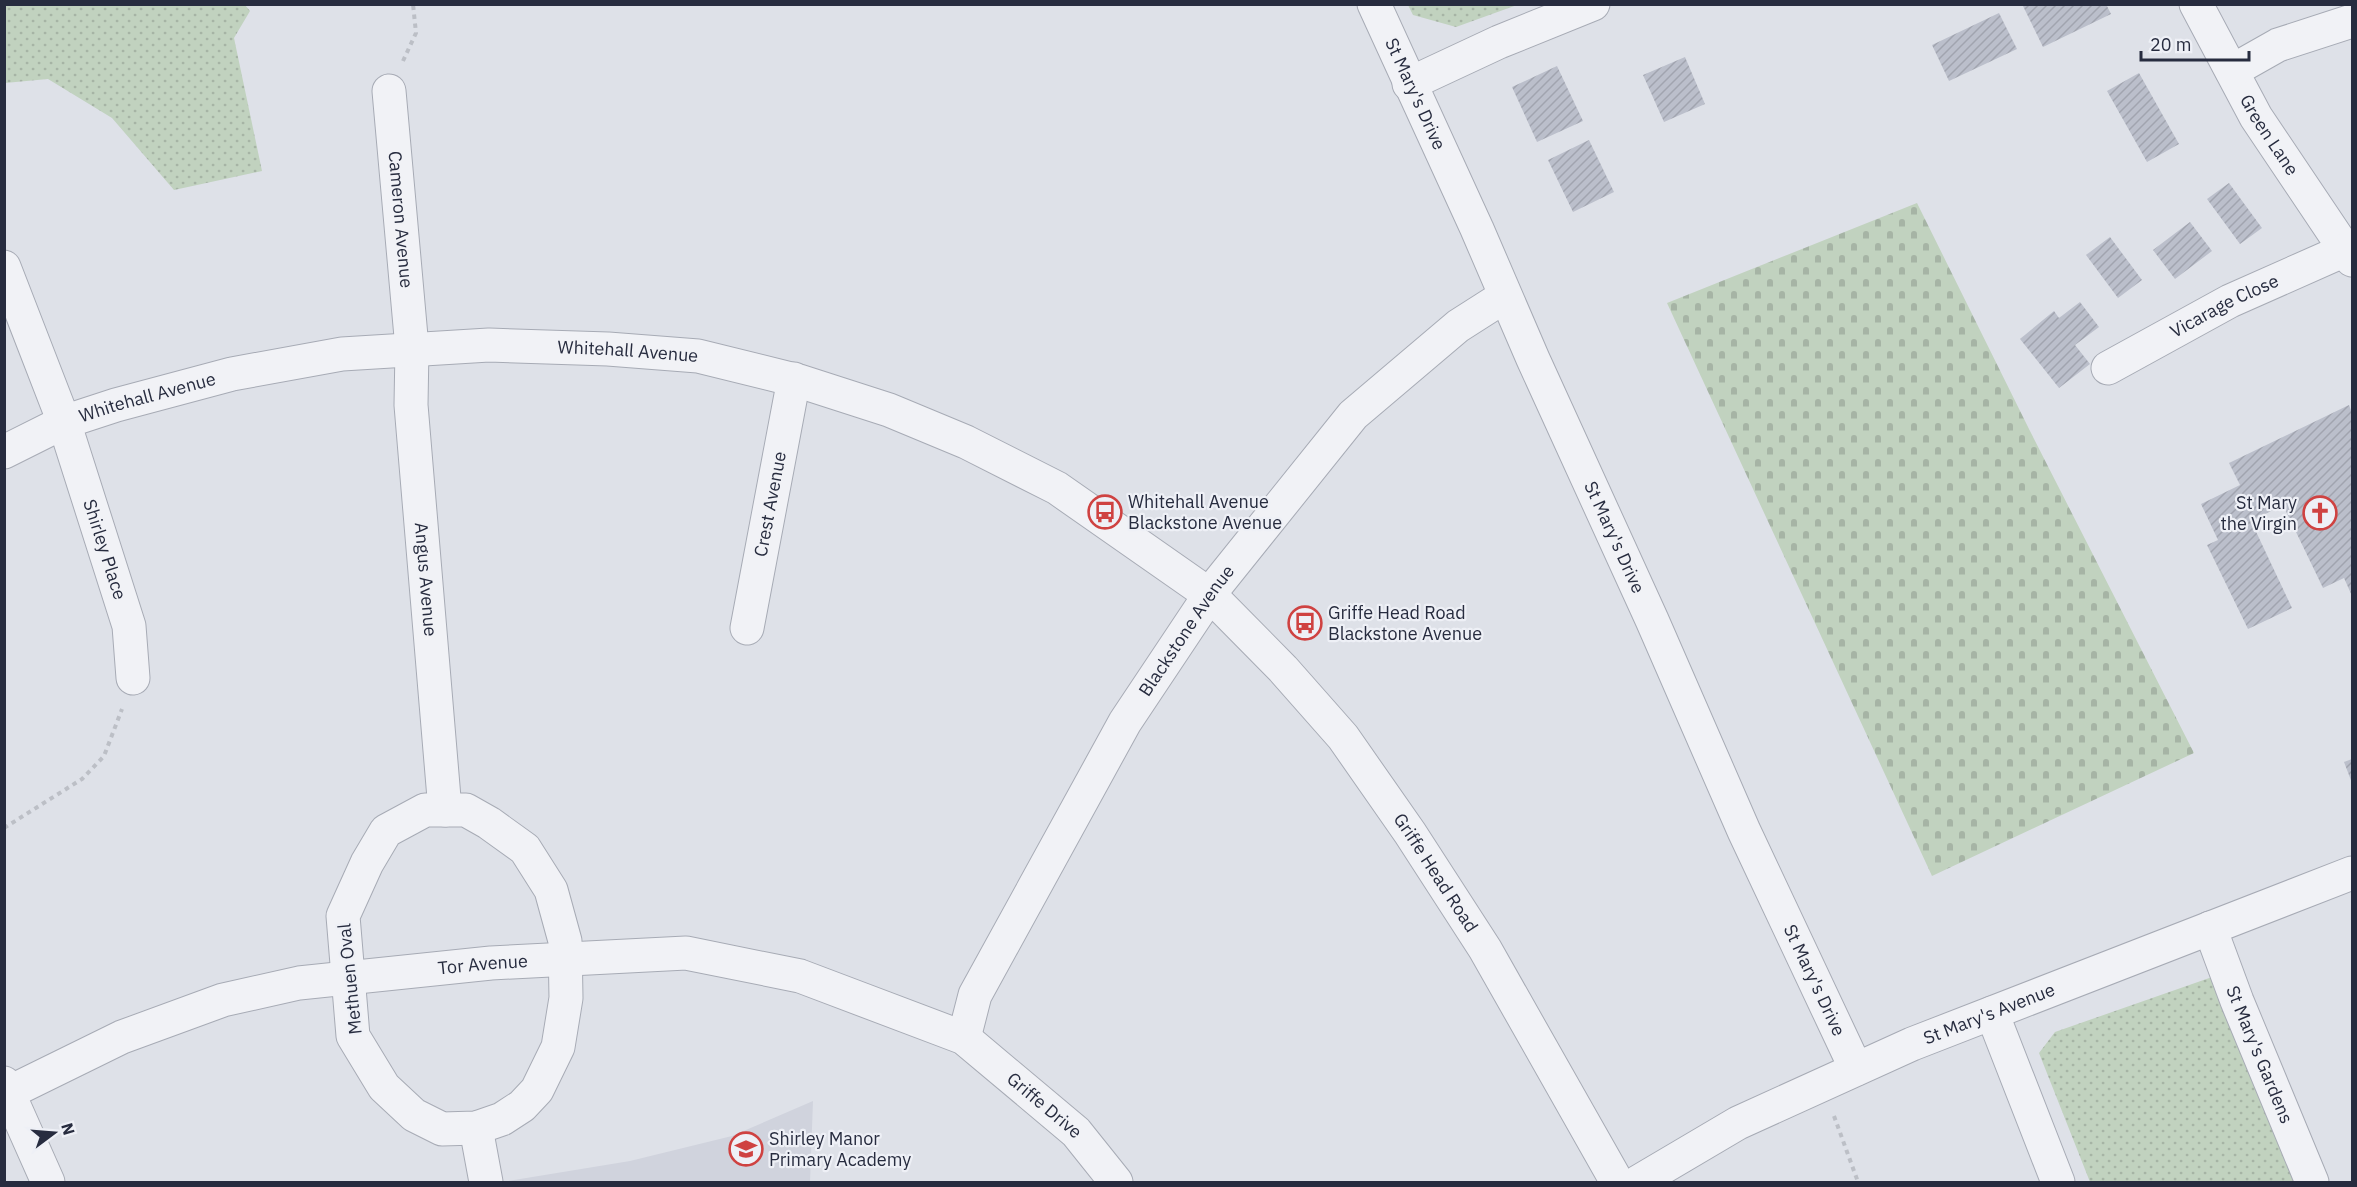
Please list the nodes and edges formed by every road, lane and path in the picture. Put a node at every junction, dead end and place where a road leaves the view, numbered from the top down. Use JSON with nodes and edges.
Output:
{"nodes":[{"id":1,"x":413,"y":4,"type":"edge"},
{"id":2,"x":1374,"y":4,"type":"edge"},
{"id":3,"x":1593,"y":4,"type":"edge"},
{"id":4,"x":2196,"y":4,"type":"edge"},
{"id":5,"x":2352,"y":21,"type":"edge"},
{"id":6,"x":2232,"y":71,"type":"junction"},
{"id":7,"x":1409,"y":84,"type":"junction"},
{"id":8,"x":389,"y":92,"type":"joint"},
{"id":9,"x":2349,"y":255,"type":"edge"},
{"id":10,"x":4,"y":267,"type":"edge"},
{"id":11,"x":1505,"y":296,"type":"junction"},
{"id":12,"x":412,"y":348,"type":"junction"},
{"id":13,"x":2108,"y":368,"type":"dead end"},
{"id":14,"x":794,"y":379,"type":"junction"},
{"id":15,"x":64,"y":423,"type":"junction"},
{"id":16,"x":4,"y":452,"type":"edge"},
{"id":17,"x":1210,"y":595,"type":"junction"},
{"id":18,"x":747,"y":628,"type":"dead end"},
{"id":19,"x":133,"y":678,"type":"joint"},
{"id":20,"x":445,"y":810,"type":"junction"},
{"id":21,"x":4,"y":828,"type":"edge"},
{"id":22,"x":2352,"y":873,"type":"edge"},
{"id":23,"x":2210,"y":928,"type":"junction"},
{"id":24,"x":566,"y":960,"type":"junction"},
{"id":25,"x":347,"y":978,"type":"junction"},
{"id":26,"x":1992,"y":1013,"type":"junction"},
{"id":27,"x":964,"y":1038,"type":"junction"},
{"id":28,"x":1856,"y":1069,"type":"junction"},
{"id":29,"x":1822,"y":1084,"type":"junction"},
{"id":30,"x":7,"y":1088,"type":"edge"},
{"id":31,"x":476,"y":1128,"type":"junction"},
{"id":32,"x":48,"y":1182,"type":"edge"},
{"id":33,"x":486,"y":1182,"type":"edge"},
{"id":34,"x":1116,"y":1182,"type":"edge"},
{"id":35,"x":1617,"y":1182,"type":"edge"},
{"id":36,"x":1638,"y":1182,"type":"edge"},
{"id":37,"x":1858,"y":1182,"type":"edge"},
{"id":38,"x":2058,"y":1182,"type":"edge"},
{"id":39,"x":2312,"y":1182,"type":"edge"}],
"edges":[{"from":1,"to":8,"type":"path"},
{"from":2,"to":7,"type":"street","name":"St Mary's Drive"},
{"from":3,"to":7,"type":"street"},
{"from":4,"to":6,"type":"street","name":"Green Lane"},
{"from":5,"to":6,"type":"street"},
{"from":6,"to":9,"type":"street","name":"Green Lane"},
{"from":7,"to":11,"type":"street","name":"St Mary's Drive"},
{"from":8,"to":12,"type":"street","name":"Cameron Avenue"},
{"from":9,"to":13,"type":"street","name":"Vicarage Close"},
{"from":10,"to":15,"type":"street","name":"Shirley Place"},
{"from":11,"to":17,"type":"street","name":"Blackstone Avenue"},
{"from":11,"to":28,"type":"street","name":"St Mary's Drive"},
{"from":12,"to":14,"type":"street","name":"Whitehall Avenue"},
{"from":12,"to":15,"type":"street","name":"Whitehall Avenue"},
{"from":12,"to":20,"type":"street","name":"Angus Avenue"},
{"from":14,"to":17,"type":"street","name":"Whitehall Avenue"},
{"from":14,"to":18,"type":"street","name":"Crest Avenue"},
{"from":15,"to":16,"type":"street","name":"Whitehall Avenue"},
{"from":15,"to":19,"type":"street","name":"Shirley Place"},
{"from":17,"to":27,"type":"street","name":"Blackstone Avenue"},
{"from":17,"to":35,"type":"street","name":"Griffe Head Road"},
{"from":19,"to":21,"type":"path"},
{"from":20,"to":24,"type":"street","name":"Methuen Oval"},
{"from":20,"to":25,"type":"street","name":"Methuen Oval"},
{"from":22,"to":23,"type":"street","name":"St Mary's Avenue"},
{"from":23,"to":26,"type":"street","name":"St Mary's Avenue"},
{"from":23,"to":39,"type":"street","name":"St Mary's Gardens"},
{"from":24,"to":25,"type":"street","name":"Tor Avenue"},
{"from":24,"to":27,"type":"street","name":"Tor Avenue"},
{"from":24,"to":31,"type":"street","name":"Methuen Oval"},
{"from":25,"to":30,"type":"street","name":"Tor Avenue"},
{"from":25,"to":31,"type":"street","name":"Methuen Oval"},
{"from":26,"to":28,"type":"street","name":"St Mary's Avenue"},
{"from":26,"to":38,"type":"street"},
{"from":27,"to":34,"type":"street","name":"Griffe Drive"},
{"from":28,"to":29,"type":"street","name":"St Mary's Avenue"},
{"from":29,"to":36,"type":"street","name":"St Mary's Avenue"},
{"from":29,"to":37,"type":"path"},
{"from":30,"to":32,"type":"street"},
{"from":31,"to":33,"type":"street"}]}
